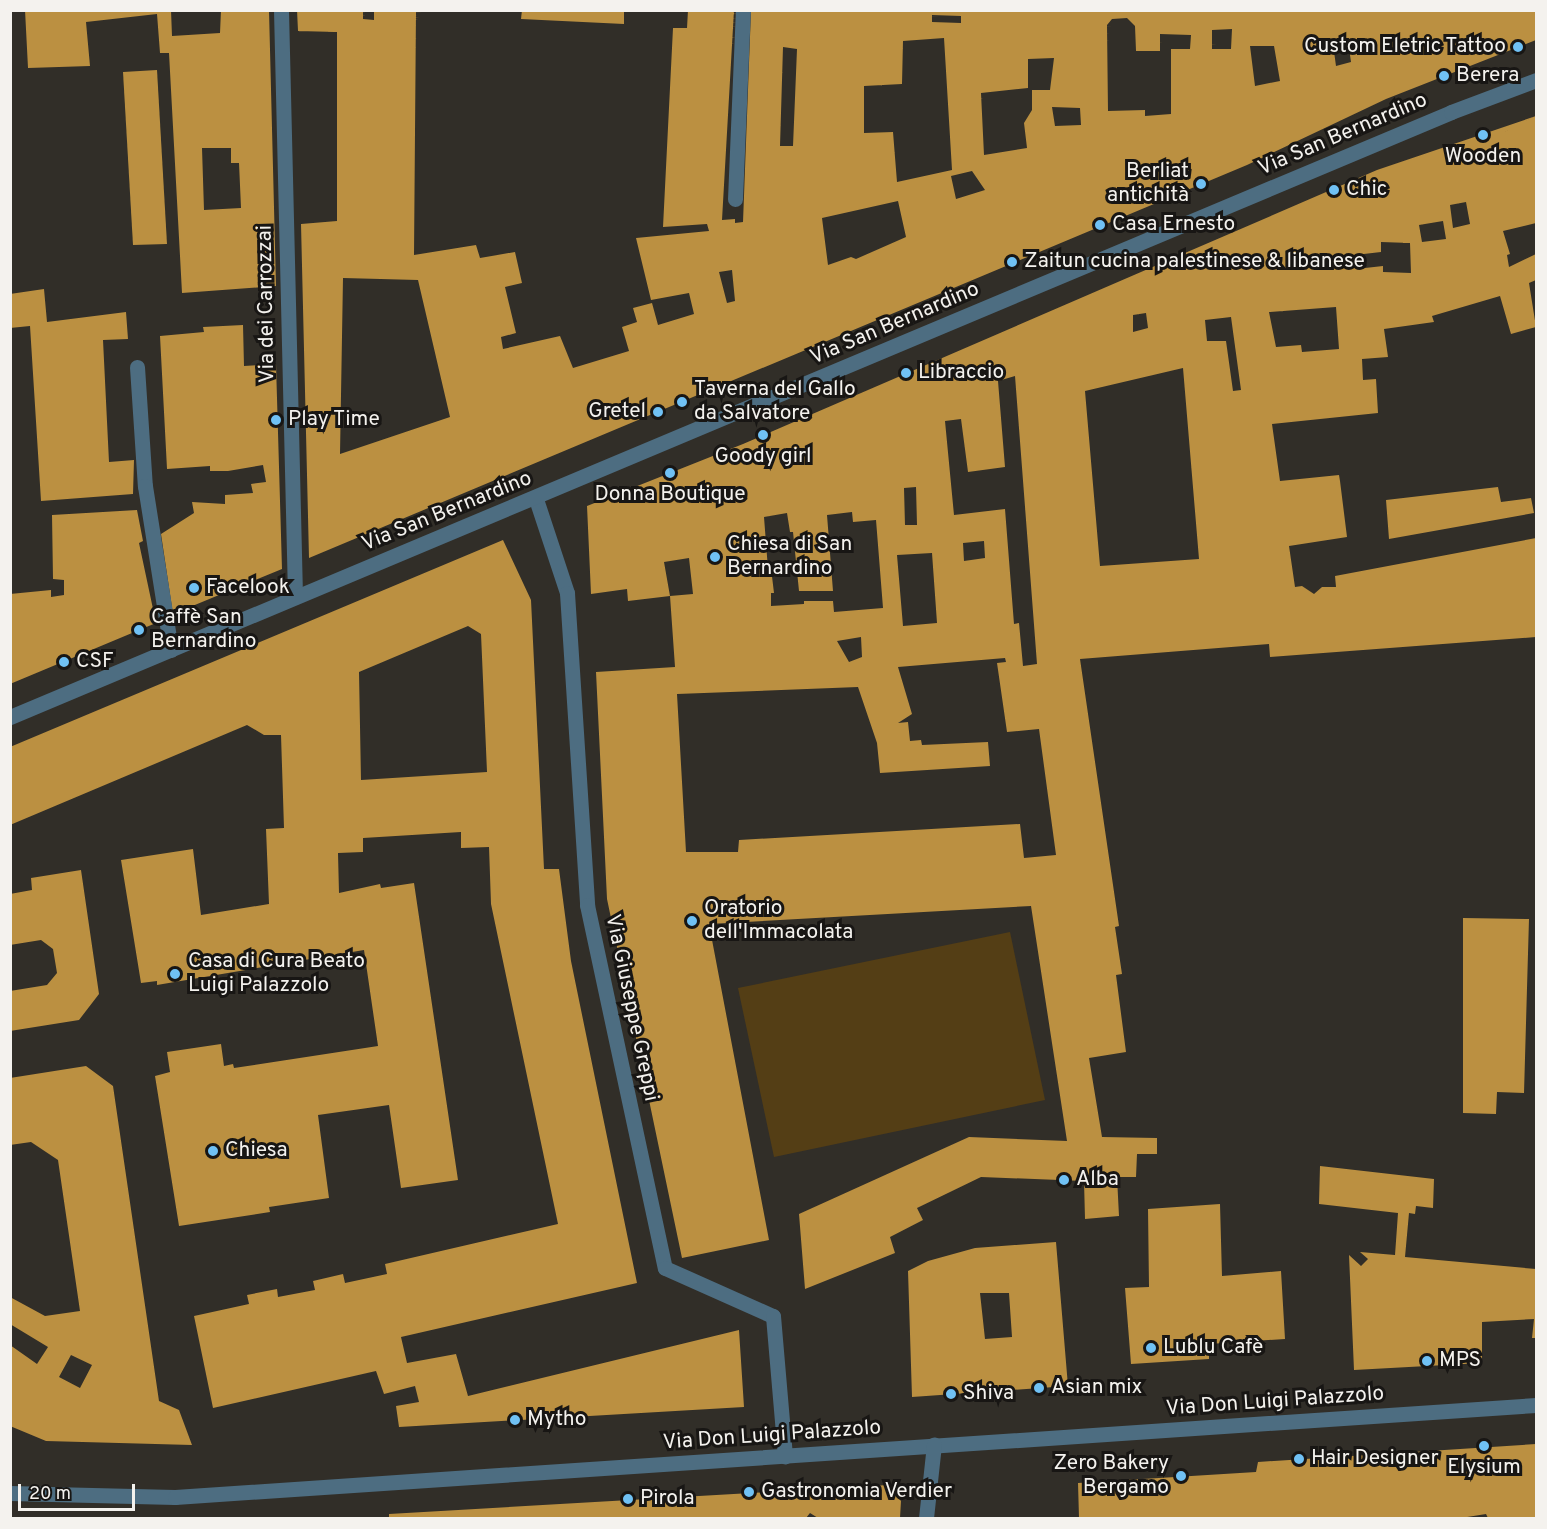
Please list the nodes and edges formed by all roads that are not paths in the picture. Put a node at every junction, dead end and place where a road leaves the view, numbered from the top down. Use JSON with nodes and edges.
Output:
{"nodes":[{"id":1,"x":281,"y":10,"type":"edge"},
{"id":2,"x":743,"y":10,"type":"edge"},
{"id":3,"x":1536,"y":80,"type":"edge"},
{"id":4,"x":735,"y":199,"type":"dead end"},
{"id":5,"x":137,"y":367,"type":"dead end"},
{"id":6,"x":536,"y":499,"type":"junction"},
{"id":7,"x":295,"y":597,"type":"junction"},
{"id":8,"x":171,"y":650,"type":"junction"},
{"id":9,"x":10,"y":717,"type":"edge"},
{"id":10,"x":1536,"y":1405,"type":"edge"},
{"id":11,"x":934,"y":1444,"type":"junction"},
{"id":12,"x":785,"y":1456,"type":"junction"},
{"id":13,"x":10,"y":1493,"type":"edge"},
{"id":14,"x":926,"y":1518,"type":"edge"}],
"edges":[{"from":1,"to":7,"type":"street","name":"Via dei Carrozzai"},
{"from":2,"to":4,"type":"street"},
{"from":3,"to":6,"type":"street","name":"Via San Bernardino"},
{"from":5,"to":8,"type":"street"},
{"from":6,"to":7,"type":"street","name":"Via San Bernardino"},
{"from":6,"to":12,"type":"street","name":"Via Giuseppe Greppi"},
{"from":7,"to":8,"type":"street","name":"Via San Bernardino"},
{"from":8,"to":9,"type":"street","name":"Via San Bernardino"},
{"from":10,"to":11,"type":"street","name":"Via Don Luigi Palazzolo"},
{"from":11,"to":12,"type":"street","name":"Via Don Luigi Palazzolo"},
{"from":11,"to":14,"type":"street"},
{"from":12,"to":13,"type":"street","name":"Via Don Luigi Palazzolo"}]}
